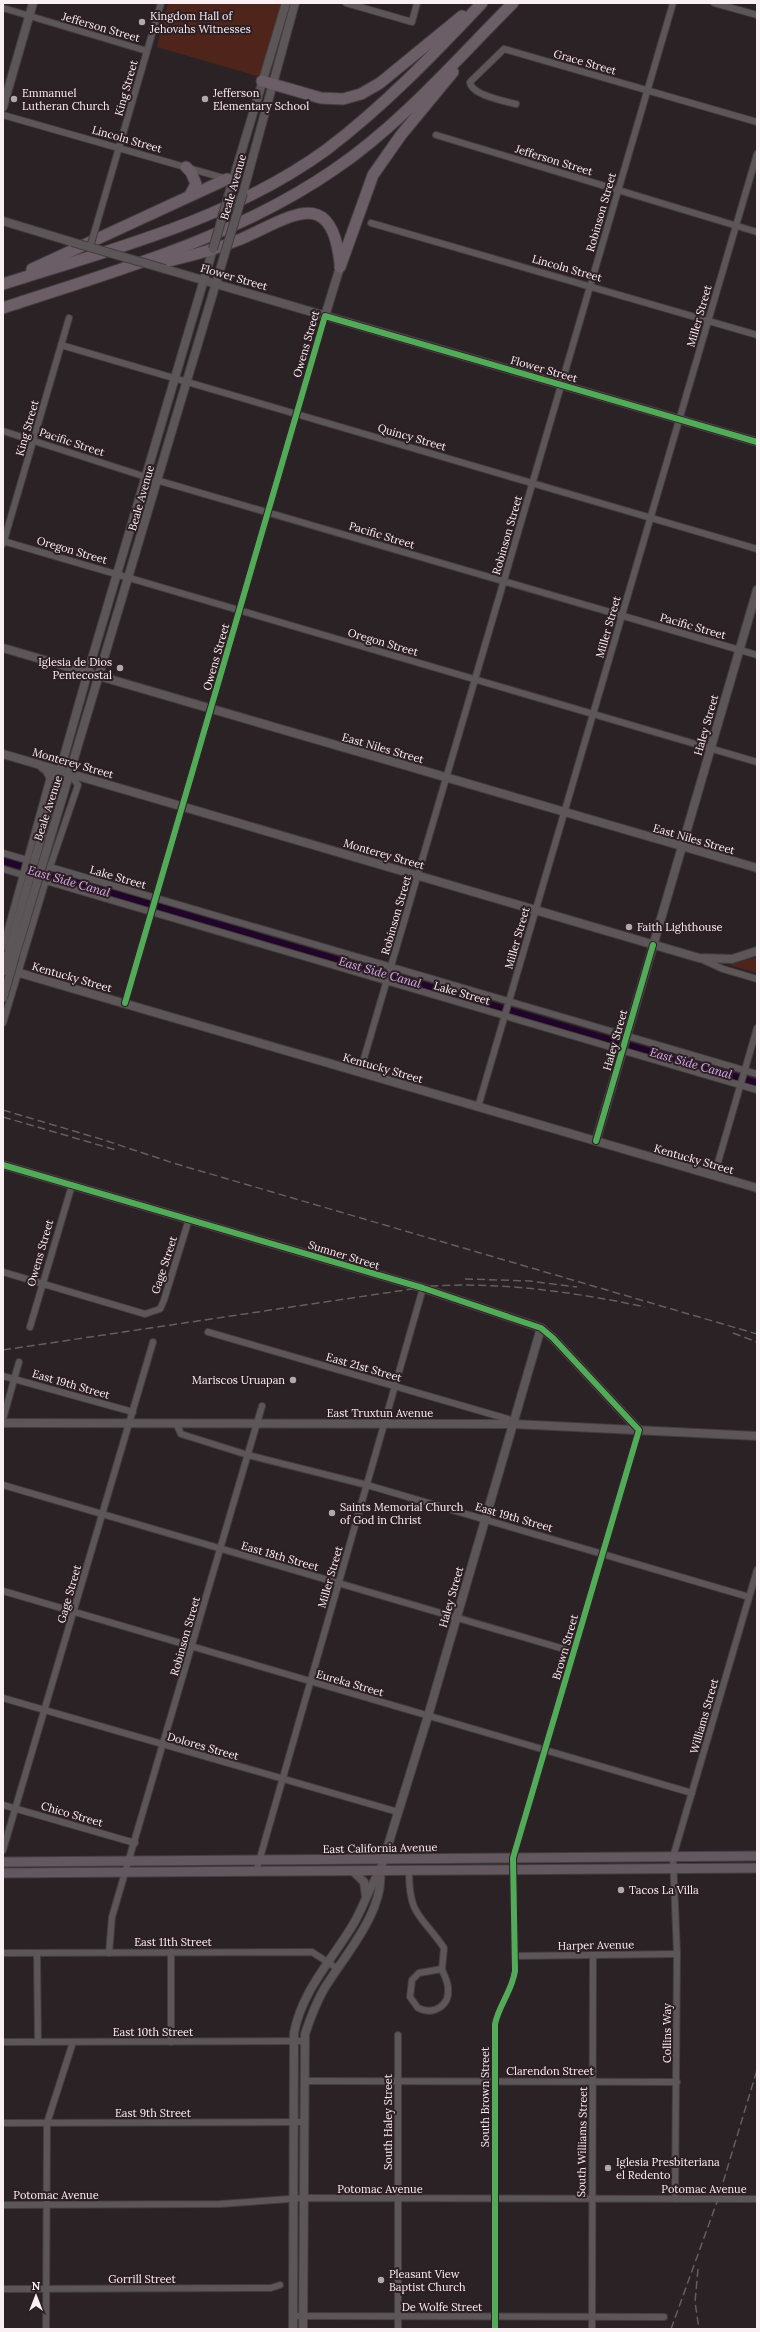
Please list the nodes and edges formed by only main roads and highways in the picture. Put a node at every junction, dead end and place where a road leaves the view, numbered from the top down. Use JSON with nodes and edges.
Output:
{"nodes":[{"id":1,"x":34,"y":3,"type":"edge"},
{"id":2,"x":286,"y":3,"type":"edge"},
{"id":3,"x":296,"y":3,"type":"edge"},
{"id":4,"x":478,"y":3,"type":"edge"},
{"id":5,"x":482,"y":3,"type":"edge"},
{"id":6,"x":513,"y":3,"type":"edge"},
{"id":7,"x":494,"y":23,"type":"junction"},
{"id":8,"x":262,"y":82,"type":"junction"},
{"id":9,"x":274,"y":85,"type":"junction"},
{"id":10,"x":3,"y":107,"type":"edge"},
{"id":11,"x":186,"y":167,"type":"road end"},
{"id":12,"x":230,"y":179,"type":"junction"},
{"id":13,"x":245,"y":183,"type":"junction"},
{"id":14,"x":190,"y":195,"type":"junction"},
{"id":15,"x":3,"y":221,"type":"edge"},
{"id":16,"x":340,"y":267,"type":"junction"},
{"id":17,"x":107,"y":274,"type":"junction"},
{"id":18,"x":204,"y":280,"type":"junction"},
{"id":19,"x":3,"y":283,"type":"edge"},
{"id":20,"x":216,"y":283,"type":"junction"},
{"id":21,"x":3,"y":308,"type":"edge"},
{"id":22,"x":325,"y":316,"type":"junction"},
{"id":23,"x":757,"y":442,"type":"edge"},
{"id":24,"x":757,"y":590,"type":"edge"},
{"id":25,"x":3,"y":648,"type":"edge"},
{"id":26,"x":88,"y":672,"type":"junction"},
{"id":27,"x":101,"y":675,"type":"junction"},
{"id":28,"x":3,"y":754,"type":"edge"},
{"id":29,"x":38,"y":764,"type":"junction"},
{"id":30,"x":60,"y":771,"type":"junction"},
{"id":31,"x":70,"y":774,"type":"junction"},
{"id":32,"x":50,"y":777,"type":"road end"},
{"id":33,"x":95,"y":781,"type":"junction"},
{"id":34,"x":78,"y":785,"type":"road end"},
{"id":35,"x":682,"y":846,"type":"junction"},
{"id":36,"x":757,"y":868,"type":"edge"},
{"id":37,"x":653,"y":945,"type":"junction"},
{"id":38,"x":757,"y":951,"type":"edge"},
{"id":39,"x":9,"y":952,"type":"edge"},
{"id":40,"x":3,"y":968,"type":"edge"},
{"id":41,"x":3,"y":971,"type":"edge"},
{"id":42,"x":3,"y":998,"type":"edge"},
{"id":43,"x":596,"y":1141,"type":"junction"},
{"id":44,"x":3,"y":1165,"type":"edge"},
{"id":45,"x":757,"y":1188,"type":"edge"},
{"id":46,"x":541,"y":1328,"type":"junction"},
{"id":47,"x":3,"y":1423,"type":"edge"},
{"id":48,"x":513,"y":1424,"type":"junction"},
{"id":49,"x":639,"y":1430,"type":"junction"},
{"id":50,"x":757,"y":1436,"type":"edge"},
{"id":51,"x":757,"y":1856,"type":"edge"},
{"id":52,"x":384,"y":1859,"type":"junction"},
{"id":53,"x":3,"y":1862,"type":"edge"},
{"id":54,"x":757,"y":1868,"type":"edge"},
{"id":55,"x":354,"y":1871,"type":"junction"},
{"id":56,"x":380,"y":1871,"type":"junction"},
{"id":57,"x":3,"y":1873,"type":"edge"},
{"id":58,"x":366,"y":1896,"type":"junction"},
{"id":59,"x":293,"y":2329,"type":"edge"},
{"id":60,"x":303,"y":2329,"type":"edge"}],
"edges":[{"from":1,"to":10,"type":"main road"},
{"from":2,"to":8,"type":"main road","name":"Beale Avenue"},
{"from":3,"to":9,"type":"main road","name":"Beale Avenue"},
{"from":4,"to":9,"type":"highway"},
{"from":5,"to":19,"type":"highway"},
{"from":6,"to":7,"type":"highway"},
{"from":7,"to":16,"type":"highway"},
{"from":7,"to":17,"type":"highway"},
{"from":8,"to":9,"type":"highway"},
{"from":8,"to":12,"type":"main road","name":"Beale Avenue"},
{"from":9,"to":13,"type":"main road","name":"Beale Avenue"},
{"from":11,"to":14,"type":"highway"},
{"from":12,"to":13,"type":"main road","name":"Lincoln Street"},
{"from":12,"to":14,"type":"highway"},
{"from":12,"to":18,"type":"main road","name":"Beale Avenue","bridge":true},
{"from":13,"to":20,"type":"main road","name":"Beale Avenue","bridge":true},
{"from":14,"to":19,"type":"highway"},
{"from":15,"to":18,"type":"main road","name":"Flower Street","bridge":true},
{"from":16,"to":17,"type":"highway"},
{"from":16,"to":22,"type":"main road","name":"Owens Street"},
{"from":17,"to":21,"type":"highway"},
{"from":18,"to":20,"type":"main road","name":"Flower Street"},
{"from":18,"to":26,"type":"main road","name":"Beale Avenue"},
{"from":20,"to":22,"type":"main road","name":"Flower Street"},
{"from":20,"to":27,"type":"main road","name":"Beale Avenue"},
{"from":22,"to":23,"type":"main road","name":"Flower Street"},
{"from":24,"to":35,"type":"main road","name":"Haley Street"},
{"from":25,"to":26,"type":"main road","name":"East Niles Street"},
{"from":26,"to":27,"type":"main road","name":"East Niles Street"},
{"from":26,"to":30,"type":"main road","name":"Beale Avenue"},
{"from":27,"to":31,"type":"main road","name":"Beale Avenue"},
{"from":27,"to":35,"type":"main road","name":"East Niles Street"},
{"from":28,"to":29,"type":"main road","name":"Monterey Street"},
{"from":29,"to":30,"type":"main road","name":"Monterey Street"},
{"from":29,"to":32,"type":"main road"},
{"from":30,"to":31,"type":"main road","name":"Monterey Street"},
{"from":30,"to":39,"type":"main road","name":"Beale Avenue"},
{"from":31,"to":33,"type":"main road","name":"Monterey Street"},
{"from":31,"to":39,"type":"main road","name":"Beale Avenue"},
{"from":33,"to":34,"type":"main road"},
{"from":33,"to":37,"type":"main road","name":"Monterey Street"},
{"from":35,"to":36,"type":"main road","name":"East Niles Street"},
{"from":35,"to":37,"type":"main road","name":"Haley Street"},
{"from":37,"to":38,"type":"main road","name":"Monterey Street"},
{"from":37,"to":43,"type":"main road","name":"Haley Street"},
{"from":39,"to":41,"type":"main road","name":"Beale Avenue","bridge":true},
{"from":39,"to":42,"type":"main road","name":"Beale Avenue","bridge":true},
{"from":40,"to":43,"type":"main road","name":"Kentucky Street"},
{"from":43,"to":45,"type":"main road","name":"Kentucky Street"},
{"from":44,"to":46,"type":"main road","name":"Sumner Street"},
{"from":46,"to":48,"type":"main road","name":"Haley Street"},
{"from":46,"to":49,"type":"main road","name":"Sumner Street"},
{"from":47,"to":48,"type":"main road","name":"East Truxtun Avenue"},
{"from":48,"to":49,"type":"main road","name":"East Truxtun Avenue"},
{"from":48,"to":52,"type":"main road","name":"Haley Street"},
{"from":49,"to":50,"type":"main road","name":"East Truxtun Avenue"},
{"from":51,"to":52,"type":"main road","name":"East California Avenue"},
{"from":52,"to":53,"type":"main road","name":"East California Avenue"},
{"from":52,"to":56,"type":"main road","name":"Haley Street"},
{"from":54,"to":56,"type":"main road","name":"East California Avenue"},
{"from":55,"to":56,"type":"main road","name":"East California Avenue"},
{"from":55,"to":57,"type":"main road","name":"East California Avenue"},
{"from":55,"to":58,"type":"main road"},
{"from":56,"to":58,"type":"main road"},
{"from":56,"to":60,"type":"main road"},
{"from":58,"to":59,"type":"main road"}]}
